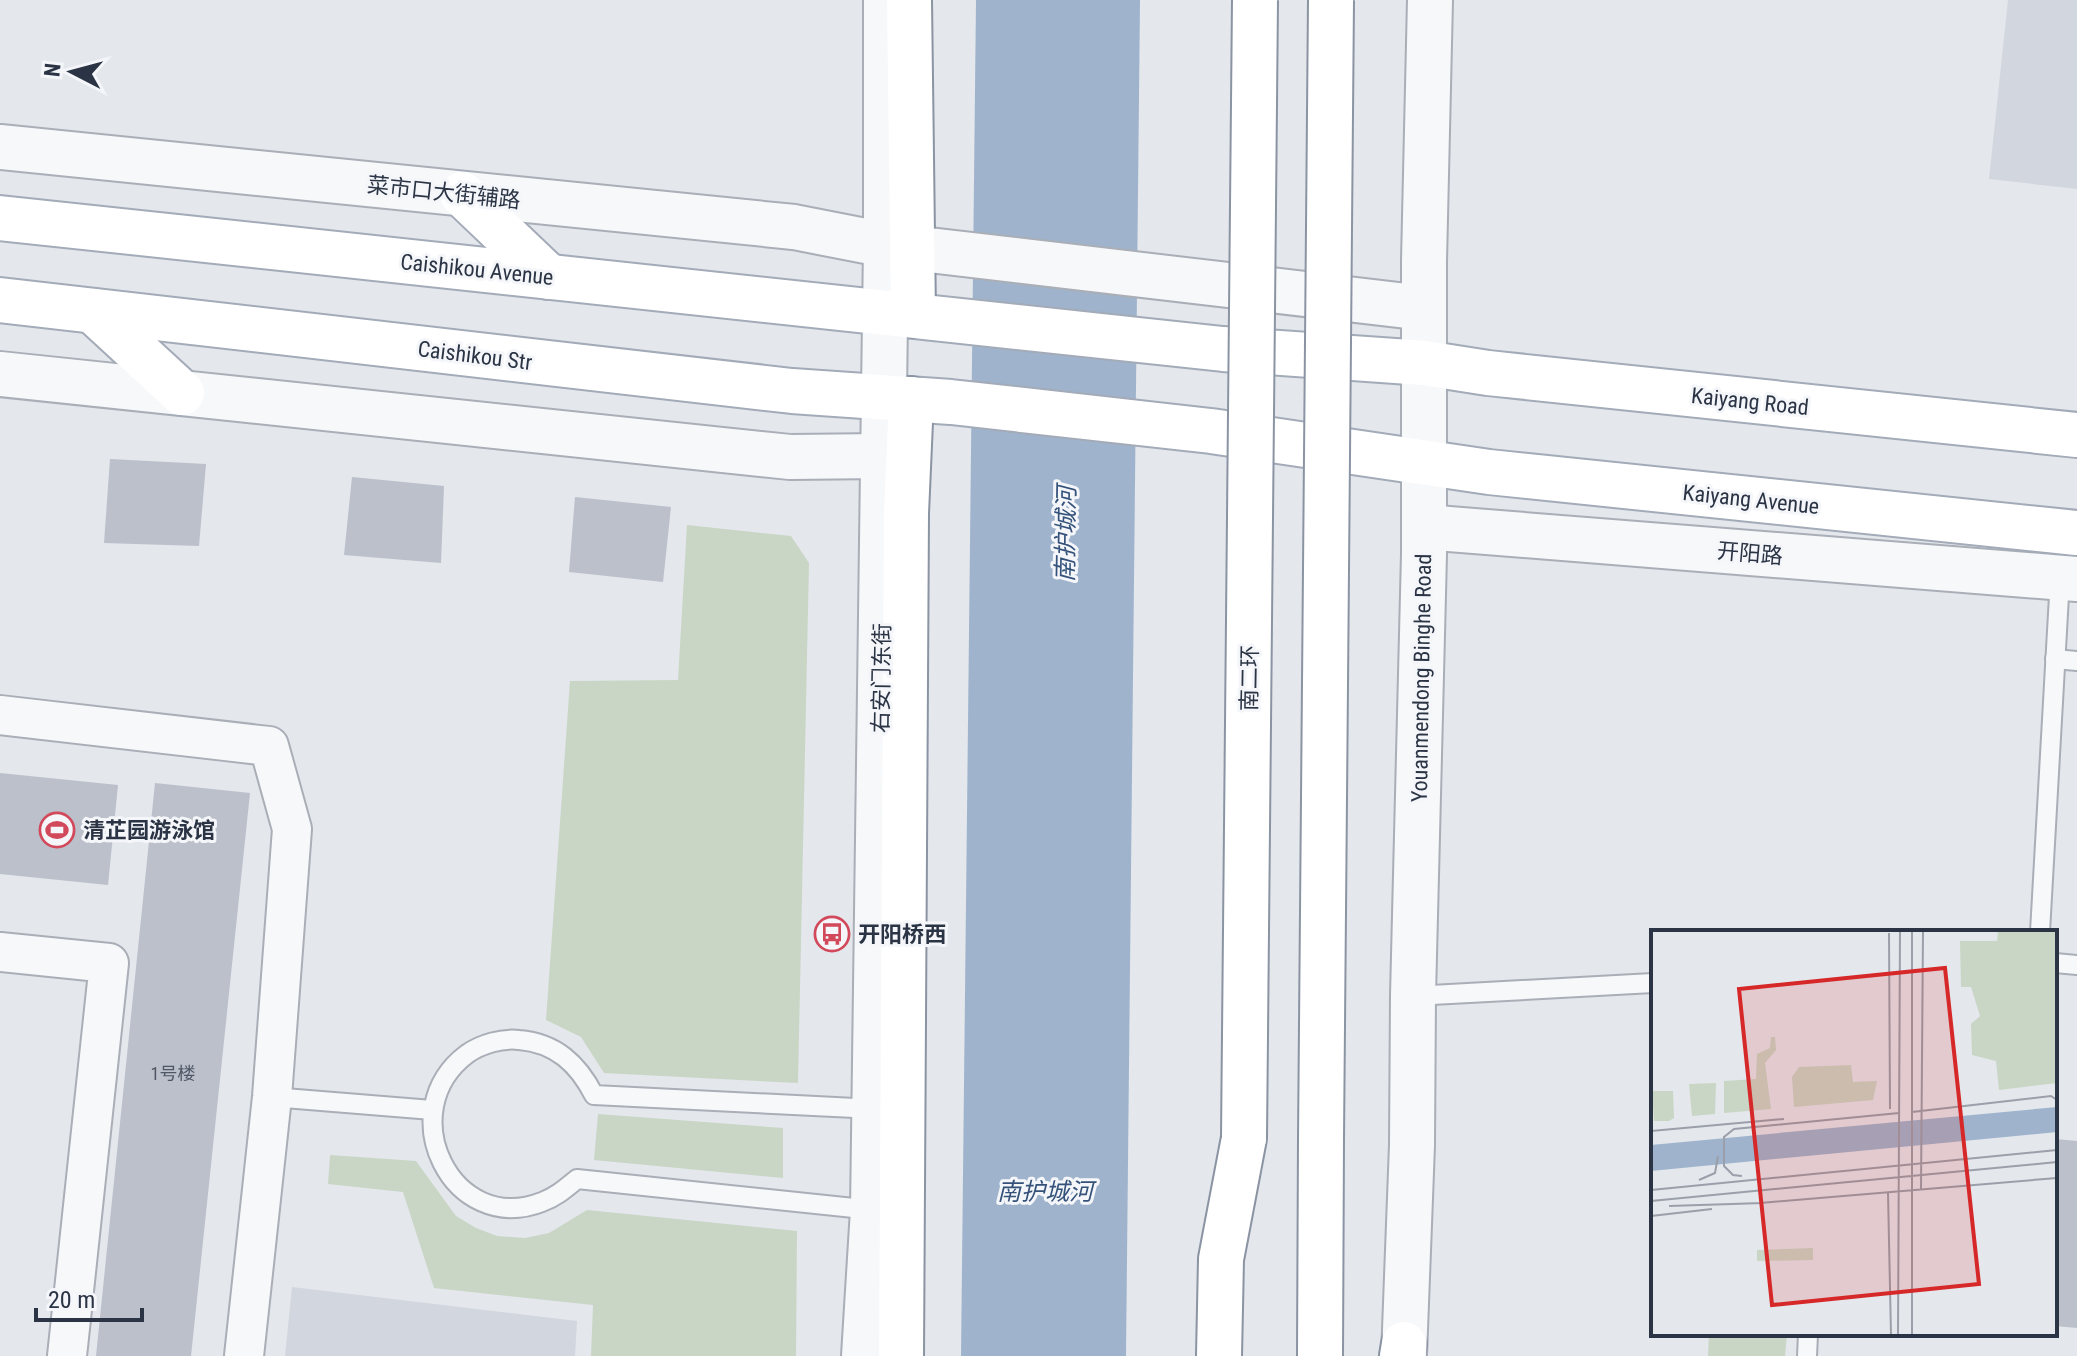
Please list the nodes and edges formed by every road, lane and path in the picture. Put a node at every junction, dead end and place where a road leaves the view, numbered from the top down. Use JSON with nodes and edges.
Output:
{"nodes":[{"id":1,"x":886,"y":0,"type":"edge"},
{"id":2,"x":909,"y":0,"type":"edge"},
{"id":3,"x":1255,"y":0,"type":"edge"},
{"id":4,"x":1331,"y":0,"type":"edge"},
{"id":5,"x":1430,"y":0,"type":"edge"},
{"id":6,"x":0,"y":147,"type":"edge"},
{"id":7,"x":462,"y":194,"type":"junction"},
{"id":8,"x":0,"y":218,"type":"edge"},
{"id":9,"x":900,"y":246,"type":"junction"},
{"id":10,"x":549,"y":277,"type":"junction"},
{"id":11,"x":0,"y":300,"type":"edge"},
{"id":12,"x":1424,"y":308,"type":"junction"},
{"id":13,"x":93,"y":311,"type":"junction"},
{"id":14,"x":917,"y":315,"type":"junction"},
{"id":15,"x":1223,"y":349,"type":"joint"},
{"id":16,"x":1424,"y":363,"type":"junction"},
{"id":17,"x":0,"y":374,"type":"edge"},
{"id":18,"x":182,"y":393,"type":"junction"},
{"id":19,"x":915,"y":399,"type":"junction"},
{"id":20,"x":1211,"y":431,"type":"joint"},
{"id":21,"x":2077,"y":435,"type":"edge"},
{"id":22,"x":883,"y":456,"type":"junction"},
{"id":23,"x":1425,"y":462,"type":"junction"},
{"id":24,"x":1424,"y":527,"type":"junction"},
{"id":25,"x":2077,"y":533,"type":"edge"},
{"id":26,"x":2068,"y":578,"type":"edge"},
{"id":27,"x":2055,"y":659,"type":"junction"},
{"id":28,"x":2077,"y":661,"type":"edge"},
{"id":29,"x":0,"y":715,"type":"edge"},
{"id":30,"x":2040,"y":930,"type":"edge"},
{"id":31,"x":0,"y":952,"type":"edge"},
{"id":32,"x":2057,"y":963,"type":"edge"},
{"id":33,"x":2077,"y":965,"type":"edge"},
{"id":34,"x":1651,"y":983,"type":"edge"},
{"id":35,"x":1413,"y":996,"type":"junction"},
{"id":36,"x":272,"y":1097,"type":"junction"},
{"id":37,"x":875,"y":1109,"type":"junction"},
{"id":38,"x":432,"y":1110,"type":"junction"},
{"id":39,"x":1244,"y":1138,"type":"junction"},
{"id":40,"x":873,"y":1210,"type":"junction"},
{"id":41,"x":1808,"y":1336,"type":"edge"},
{"id":42,"x":1403,"y":1352,"type":"edge"},
{"id":43,"x":67,"y":1356,"type":"edge"},
{"id":44,"x":244,"y":1356,"type":"edge"},
{"id":45,"x":864,"y":1356,"type":"edge"},
{"id":46,"x":901,"y":1356,"type":"edge"},
{"id":47,"x":1219,"y":1356,"type":"edge"},
{"id":48,"x":1244,"y":1356,"type":"edge"},
{"id":49,"x":1320,"y":1356,"type":"edge"},
{"id":50,"x":1807,"y":1356,"type":"edge"}],
"edges":[{"from":1,"to":9,"type":"street"},
{"from":2,"to":9,"type":"main road"},
{"from":3,"to":39,"type":"main road","name":"南二环","bridge":true},
{"from":4,"to":49,"type":"main road","bridge":true},
{"from":5,"to":12,"type":"street","name":"Youanmendong Binghe Road"},
{"from":6,"to":7,"type":"street","name":"菜市口大街辅路"},
{"from":7,"to":9,"type":"street","name":"菜市口大街辅路"},
{"from":7,"to":10,"type":"main road"},
{"from":8,"to":10,"type":"main road","name":"Caishikou Avenue"},
{"from":9,"to":12,"type":"street","name":"菜市口大街辅路"},
{"from":9,"to":14,"type":"main road"},
{"from":10,"to":14,"type":"main road","name":"Caishikou Avenue"},
{"from":11,"to":13,"type":"main road","name":"Caishikou Str"},
{"from":12,"to":16,"type":"street","name":"Youanmendong Binghe Road"},
{"from":13,"to":18,"type":"main road"},
{"from":13,"to":19,"type":"main road","name":"Caishikou Str"},
{"from":14,"to":15,"type":"main road","name":"Caishikou Avenue"},
{"from":14,"to":19,"type":"street","name":"右安门东街"},
{"from":15,"to":16,"type":"main road","name":"Kaiyang Road"},
{"from":16,"to":21,"type":"main road","name":"Kaiyang Road"},
{"from":16,"to":23,"type":"street","name":"Youanmendong Binghe Road"},
{"from":17,"to":18,"type":"street"},
{"from":18,"to":22,"type":"street"},
{"from":19,"to":20,"type":"main road","name":"Caishikou Str"},
{"from":19,"to":22,"type":"street","name":"右安门东街"},
{"from":19,"to":46,"type":"main road"},
{"from":20,"to":23,"type":"main road","name":"Kaiyang Avenue"},
{"from":22,"to":37,"type":"street","name":"右安门东街"},
{"from":23,"to":24,"type":"street","name":"Youanmendong Binghe Road"},
{"from":23,"to":25,"type":"main road","name":"Kaiyang Avenue"},
{"from":24,"to":26,"type":"street","name":"开阳路"},
{"from":24,"to":35,"type":"street","name":"Youanmendong Binghe Road"},
{"from":26,"to":27,"type":"lane"},
{"from":27,"to":28,"type":"lane"},
{"from":27,"to":30,"type":"lane"},
{"from":29,"to":36,"type":"street"},
{"from":31,"to":43,"type":"street"},
{"from":32,"to":33,"type":"lane"},
{"from":34,"to":35,"type":"lane"},
{"from":35,"to":42,"type":"street","name":"Youanmendong Binghe Road"},
{"from":36,"to":38,"type":"lane"},
{"from":36,"to":44,"type":"street"},
{"from":37,"to":38,"type":"lane"},
{"from":37,"to":40,"type":"street","name":"右安门东街"},
{"from":38,"to":40,"type":"lane"},
{"from":39,"to":47,"type":"main road"},
{"from":39,"to":48,"type":"main road","name":"南二环"},
{"from":40,"to":45,"type":"street","name":"右安门东街"},
{"from":41,"to":50,"type":"lane"}]}
